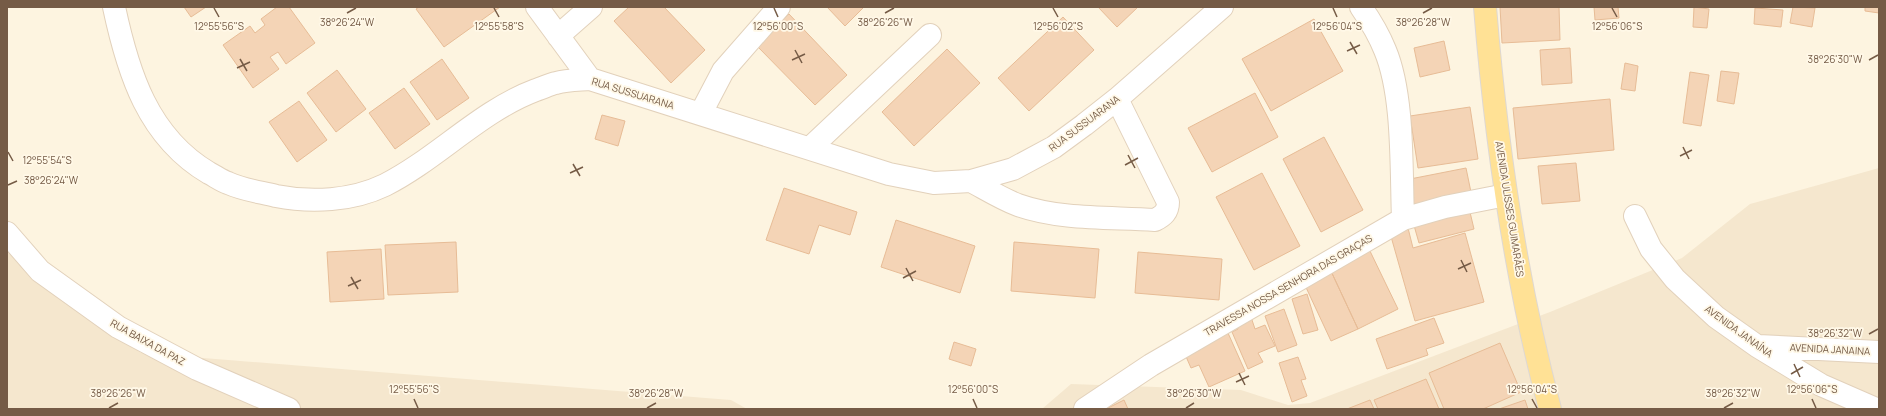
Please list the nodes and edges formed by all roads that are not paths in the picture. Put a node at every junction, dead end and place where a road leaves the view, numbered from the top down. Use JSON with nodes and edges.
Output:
{"nodes":[{"id":1,"x":114,"y":7,"type":"edge"},
{"id":2,"x":537,"y":7,"type":"edge"},
{"id":3,"x":591,"y":7,"type":"edge"},
{"id":4,"x":779,"y":7,"type":"edge"},
{"id":5,"x":1222,"y":7,"type":"edge"},
{"id":6,"x":1361,"y":7,"type":"edge"},
{"id":7,"x":1484,"y":7,"type":"edge"},
{"id":8,"x":930,"y":35,"type":"dead end"},
{"id":9,"x":558,"y":36,"type":"junction"},
{"id":10,"x":590,"y":79,"type":"junction"},
{"id":11,"x":1117,"y":99,"type":"junction"},
{"id":12,"x":701,"y":113,"type":"junction"},
{"id":13,"x":810,"y":148,"type":"junction"},
{"id":14,"x":971,"y":181,"type":"junction"},
{"id":15,"x":1506,"y":195,"type":"junction"},
{"id":16,"x":1635,"y":216,"type":"dead end"},
{"id":17,"x":1403,"y":219,"type":"junction"},
{"id":18,"x":7,"y":233,"type":"edge"},
{"id":19,"x":1757,"y":346,"type":"junction"},
{"id":20,"x":1879,"y":352,"type":"edge"},
{"id":21,"x":289,"y":409,"type":"edge"},
{"id":22,"x":1085,"y":409,"type":"edge"},
{"id":23,"x":1550,"y":409,"type":"edge"},
{"id":24,"x":1876,"y":409,"type":"edge"}],
"edges":[{"from":1,"to":10,"type":"street","name":"RUA SUSSUARANA"},
{"from":2,"to":9,"type":"street"},
{"from":3,"to":9,"type":"street"},
{"from":4,"to":12,"type":"street"},
{"from":5,"to":11,"type":"street","name":"RUA SUSSUARANA"},
{"from":6,"to":17,"type":"street"},
{"from":7,"to":15,"type":"main road","name":"AVENIDA ULISSES GUIMARÃES"},
{"from":8,"to":13,"type":"street"},
{"from":9,"to":10,"type":"street"},
{"from":10,"to":12,"type":"street","name":"RUA SUSSUARANA"},
{"from":11,"to":14,"type":"street","name":"RUA SUSSUARANA"},
{"from":11,"to":14,"type":"street"},
{"from":12,"to":13,"type":"street","name":"RUA SUSSUARANA"},
{"from":13,"to":14,"type":"street","name":"RUA SUSSUARANA"},
{"from":15,"to":17,"type":"street","name":"TRAVESSA NOSSA SENHORA DAS GRAÇAS"},
{"from":15,"to":23,"type":"main road","name":"AVENIDA ULISSES GUIMARÃES"},
{"from":16,"to":19,"type":"street","name":"AVENIDA JANAÍNA"},
{"from":17,"to":22,"type":"street","name":"TRAVESSA NOSSA SENHORA DAS GRAÇAS"},
{"from":18,"to":21,"type":"street","name":"RUA BAIXA DA PAZ"},
{"from":19,"to":20,"type":"street","name":"AVENIDA JANAINA"},
{"from":19,"to":24,"type":"street","name":"AVENIDA JANAÍNA"}]}
